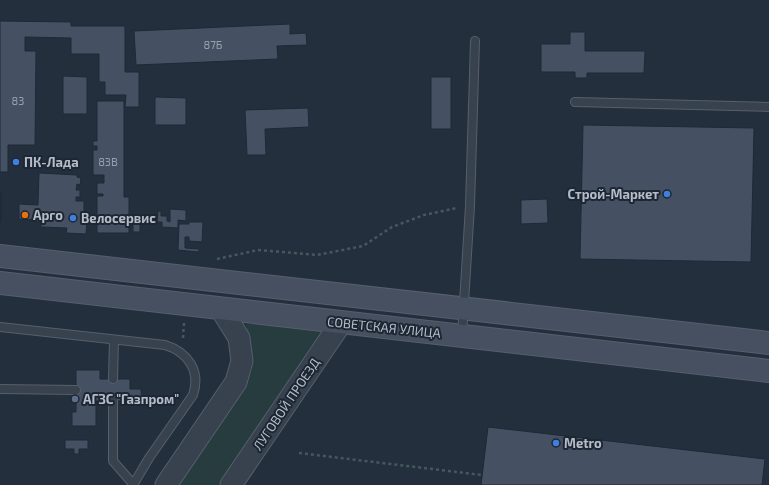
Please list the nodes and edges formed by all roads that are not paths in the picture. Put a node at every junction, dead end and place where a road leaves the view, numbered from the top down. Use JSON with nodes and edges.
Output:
{"nodes":[{"id":1,"x":475,"y":41,"type":"dead end"},
{"id":2,"x":575,"y":102,"type":"dead end"},
{"id":3,"x":769,"y":107,"type":"edge"},
{"id":4,"x":0,"y":256,"type":"edge"},
{"id":5,"x":0,"y":283,"type":"edge"},
{"id":6,"x":464,"y":308,"type":"junction"},
{"id":7,"x":221,"y":309,"type":"junction"},
{"id":8,"x":341,"y":323,"type":"junction"},
{"id":9,"x":0,"y":327,"type":"edge"},
{"id":10,"x":462,"y":336,"type":"junction"},
{"id":11,"x":114,"y":340,"type":"junction"},
{"id":12,"x":769,"y":343,"type":"edge"},
{"id":13,"x":769,"y":371,"type":"edge"},
{"id":14,"x":113,"y":379,"type":"dead end"},
{"id":15,"x":0,"y":389,"type":"edge"},
{"id":16,"x":76,"y":390,"type":"dead end"},
{"id":17,"x":113,"y":401,"type":"dead end"},
{"id":18,"x":133,"y":485,"type":"edge"},
{"id":19,"x":166,"y":485,"type":"edge"},
{"id":20,"x":231,"y":485,"type":"edge"}],
"edges":[{"from":1,"to":6,"type":"lane"},
{"from":2,"to":3,"type":"lane"},
{"from":4,"to":6,"type":"main road","name":"СОВЕТСКАЯ УЛИЦА"},
{"from":5,"to":7,"type":"main road","name":"СОВЕТСКАЯ УЛИЦА"},
{"from":6,"to":10,"type":"lane"},
{"from":6,"to":12,"type":"main road","name":"СОВЕТСКАЯ УЛИЦА"},
{"from":7,"to":8,"type":"main road","name":"СОВЕТСКАЯ УЛИЦА"},
{"from":7,"to":19,"type":"street"},
{"from":8,"to":10,"type":"main road","name":"СОВЕТСКАЯ УЛИЦА"},
{"from":8,"to":20,"type":"street","name":"ЛУГОВОЙ ПРОЕЗД"},
{"from":9,"to":11,"type":"lane"},
{"from":10,"to":13,"type":"main road","name":"СОВЕТСКАЯ УЛИЦА"},
{"from":11,"to":14,"type":"lane"},
{"from":11,"to":18,"type":"lane"},
{"from":15,"to":16,"type":"lane"},
{"from":17,"to":18,"type":"lane"}]}
